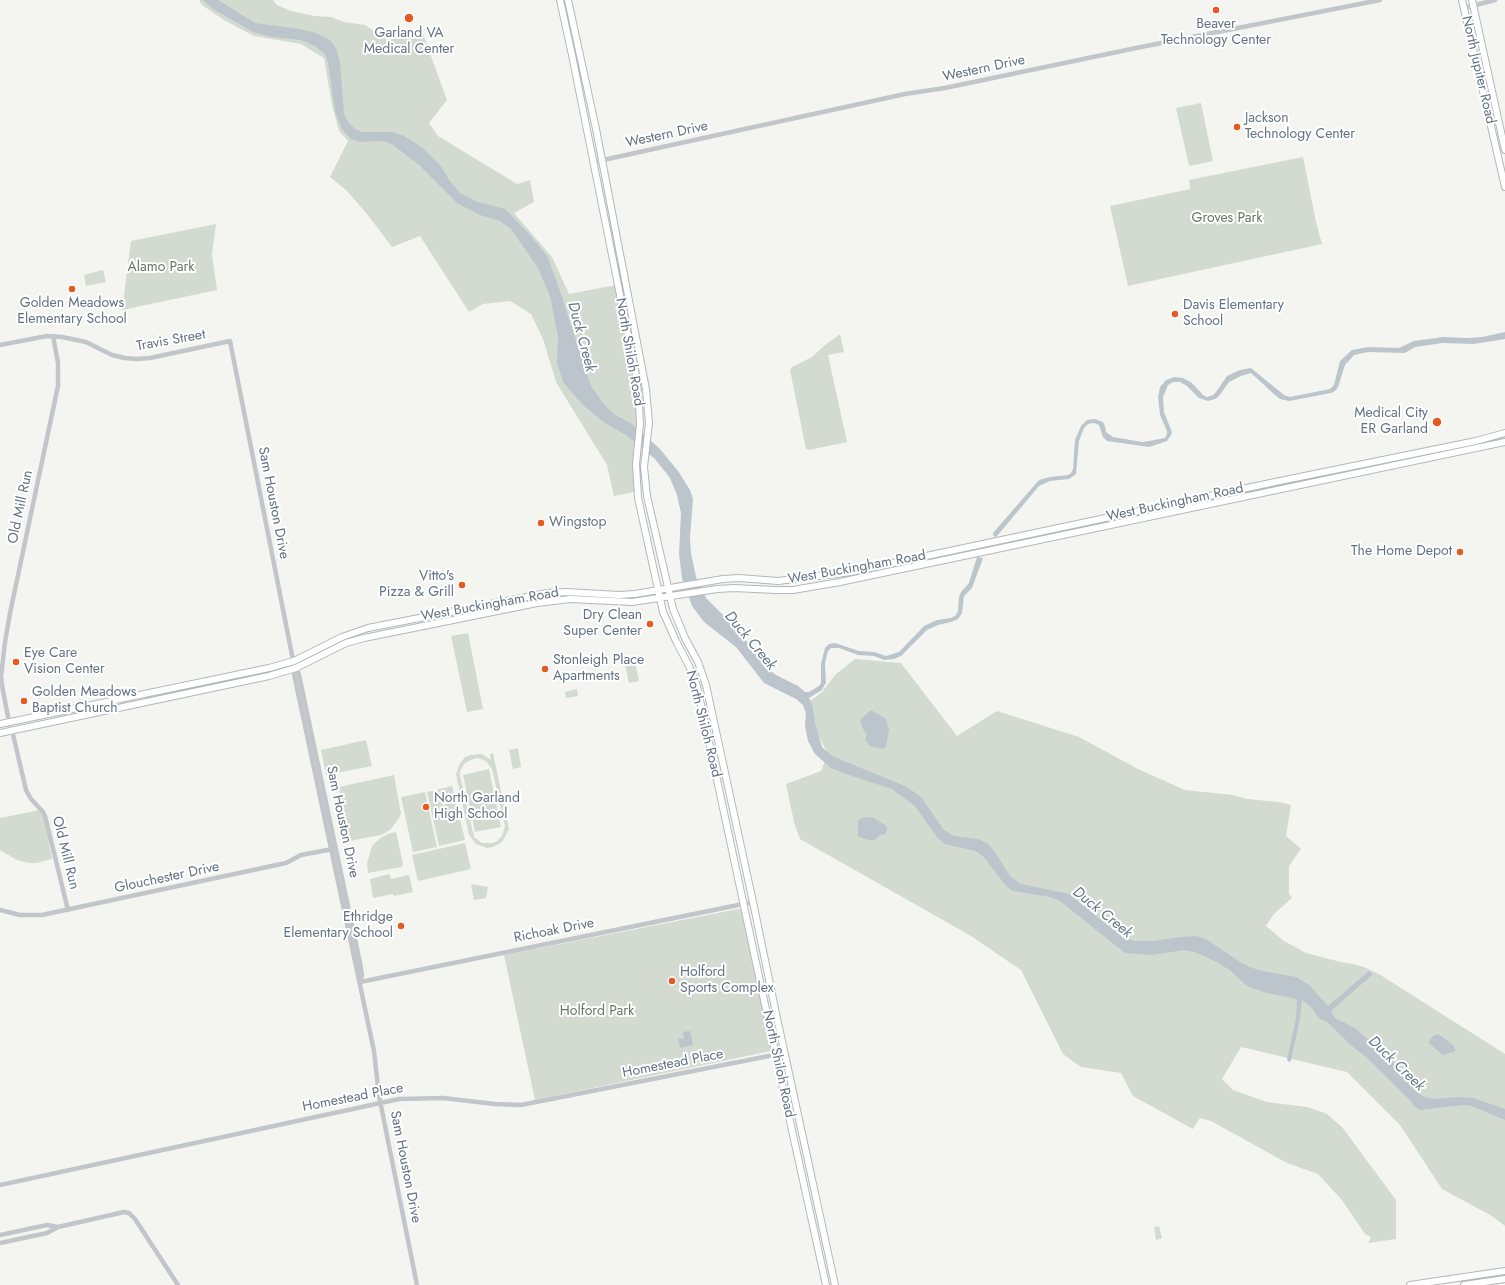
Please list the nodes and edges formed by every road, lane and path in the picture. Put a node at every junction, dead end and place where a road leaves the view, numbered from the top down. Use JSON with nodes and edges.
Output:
{"nodes":[{"id":1,"x":560,"y":0,"type":"edge"},
{"id":2,"x":568,"y":0,"type":"edge"},
{"id":3,"x":1380,"y":0,"type":"edge"},
{"id":4,"x":1462,"y":0,"type":"edge"},
{"id":5,"x":1495,"y":0,"type":"edge"},
{"id":6,"x":1473,"y":2,"type":"edge"},
{"id":7,"x":1464,"y":8,"type":"junction"},
{"id":8,"x":1505,"y":150,"type":"edge"},
{"id":9,"x":602,"y":160,"type":"junction"},
{"id":10,"x":594,"y":162,"type":"junction"},
{"id":11,"x":1505,"y":187,"type":"edge"},
{"id":12,"x":608,"y":191,"type":"junction"},
{"id":13,"x":600,"y":193,"type":"junction"},
{"id":14,"x":626,"y":278,"type":"junction"},
{"id":15,"x":616,"y":280,"type":"junction"},
{"id":16,"x":53,"y":336,"type":"junction"},
{"id":17,"x":230,"y":341,"type":"joint"},
{"id":18,"x":0,"y":345,"type":"edge"},
{"id":19,"x":649,"y":423,"type":"junction"},
{"id":20,"x":640,"y":424,"type":"junction"},
{"id":21,"x":1505,"y":433,"type":"edge"},
{"id":22,"x":1505,"y":442,"type":"edge"},
{"id":23,"x":1364,"y":464,"type":"junction"},
{"id":24,"x":1366,"y":471,"type":"junction"},
{"id":25,"x":1323,"y":472,"type":"junction"},
{"id":26,"x":1325,"y":480,"type":"junction"},
{"id":27,"x":1026,"y":535,"type":"junction"},
{"id":28,"x":1031,"y":541,"type":"junction"},
{"id":29,"x":668,"y":589,"type":"junction"},
{"id":30,"x":658,"y":591,"type":"junction"},
{"id":31,"x":598,"y":593,"type":"junction"},
{"id":32,"x":670,"y":596,"type":"junction"},
{"id":33,"x":659,"y":598,"type":"junction"},
{"id":34,"x":516,"y":599,"type":"junction"},
{"id":35,"x":597,"y":601,"type":"junction"},
{"id":36,"x":518,"y":607,"type":"junction"},
{"id":37,"x":381,"y":626,"type":"junction"},
{"id":38,"x":383,"y":634,"type":"junction"},
{"id":39,"x":336,"y":640,"type":"junction"},
{"id":40,"x":338,"y":647,"type":"junction"},
{"id":41,"x":294,"y":661,"type":"junction"},
{"id":42,"x":296,"y":668,"type":"junction"},
{"id":43,"x":9,"y":722,"type":"junction"},
{"id":44,"x":0,"y":724,"type":"edge"},
{"id":45,"x":12,"y":730,"type":"junction"},
{"id":46,"x":0,"y":733,"type":"edge"},
{"id":47,"x":333,"y":849,"type":"junction"},
{"id":48,"x":753,"y":902,"type":"junction"},
{"id":49,"x":744,"y":904,"type":"junction"},
{"id":50,"x":0,"y":910,"type":"edge"},
{"id":51,"x":68,"y":910,"type":"junction"},
{"id":52,"x":767,"y":969,"type":"junction"},
{"id":53,"x":758,"y":971,"type":"junction"},
{"id":54,"x":360,"y":982,"type":"junction"},
{"id":55,"x":784,"y":1053,"type":"junction"},
{"id":56,"x":775,"y":1054,"type":"junction"},
{"id":57,"x":380,"y":1102,"type":"junction"},
{"id":58,"x":0,"y":1185,"type":"edge"},
{"id":59,"x":58,"y":1227,"type":"junction"},
{"id":60,"x":0,"y":1235,"type":"edge"},
{"id":61,"x":0,"y":1243,"type":"edge"},
{"id":62,"x":1505,"y":1271,"type":"edge"},
{"id":63,"x":1465,"y":1277,"type":"junction"},
{"id":64,"x":1505,"y":1279,"type":"edge"},
{"id":65,"x":178,"y":1285,"type":"edge"},
{"id":66,"x":417,"y":1285,"type":"edge"},
{"id":67,"x":826,"y":1285,"type":"edge"},
{"id":68,"x":836,"y":1285,"type":"edge"},
{"id":69,"x":1410,"y":1285,"type":"edge"},
{"id":70,"x":1465,"y":1285,"type":"edge"}],
"edges":[{"from":1,"to":10,"type":"main road","name":"North Shiloh Road"},
{"from":2,"to":9,"type":"main road","name":"North Shiloh Road"},
{"from":3,"to":9,"type":"street","name":"Western Drive"},
{"from":4,"to":7,"type":"main road","name":"North Jupiter Road"},
{"from":5,"to":6,"type":"street"},
{"from":6,"to":7,"type":"street"},
{"from":6,"to":8,"type":"main road","name":"North Jupiter Road"},
{"from":7,"to":11,"type":"main road","name":"North Jupiter Road"},
{"from":9,"to":10,"type":"street","name":"Western Drive"},
{"from":9,"to":12,"type":"main road","name":"North Shiloh Road"},
{"from":10,"to":13,"type":"main road","name":"North Shiloh Road"},
{"from":12,"to":13,"type":"main road"},
{"from":12,"to":14,"type":"main road","name":"North Shiloh Road"},
{"from":13,"to":15,"type":"main road","name":"North Shiloh Road"},
{"from":14,"to":15,"type":"main road"},
{"from":14,"to":19,"type":"main road","name":"North Shiloh Road"},
{"from":15,"to":20,"type":"main road","name":"North Shiloh Road"},
{"from":16,"to":17,"type":"street","name":"Travis Street"},
{"from":16,"to":18,"type":"street","name":"Travis Street"},
{"from":16,"to":43,"type":"street","name":"Old Mill Run"},
{"from":17,"to":41,"type":"street","name":"Sam Houston Drive"},
{"from":19,"to":20,"type":"main road"},
{"from":19,"to":29,"type":"main road","name":"North Shiloh Road"},
{"from":20,"to":30,"type":"main road","name":"North Shiloh Road"},
{"from":21,"to":23,"type":"main road","name":"West Buckingham Road"},
{"from":22,"to":24,"type":"main road","name":"West Buckingham Road"},
{"from":23,"to":24,"type":"main road"},
{"from":23,"to":25,"type":"main road","name":"West Buckingham Road"},
{"from":24,"to":26,"type":"main road","name":"West Buckingham Road"},
{"from":25,"to":26,"type":"main road"},
{"from":25,"to":27,"type":"main road","name":"West Buckingham Road"},
{"from":26,"to":28,"type":"main road","name":"West Buckingham Road"},
{"from":27,"to":28,"type":"main road"},
{"from":27,"to":29,"type":"main road","name":"West Buckingham Road"},
{"from":28,"to":32,"type":"main road","name":"West Buckingham Road"},
{"from":29,"to":30,"type":"main road","name":"West Buckingham Road"},
{"from":29,"to":32,"type":"main road","name":"North Shiloh Road"},
{"from":30,"to":31,"type":"main road","name":"West Buckingham Road"},
{"from":30,"to":33,"type":"main road","name":"North Shiloh Road"},
{"from":31,"to":34,"type":"main road","name":"West Buckingham Road"},
{"from":31,"to":35,"type":"main road"},
{"from":32,"to":33,"type":"main road","name":"West Buckingham Road"},
{"from":32,"to":48,"type":"main road","name":"North Shiloh Road"},
{"from":33,"to":35,"type":"main road","name":"West Buckingham Road"},
{"from":33,"to":49,"type":"main road","name":"North Shiloh Road"},
{"from":34,"to":36,"type":"main road"},
{"from":34,"to":37,"type":"main road","name":"West Buckingham Road"},
{"from":35,"to":36,"type":"main road","name":"West Buckingham Road"},
{"from":36,"to":38,"type":"main road","name":"West Buckingham Road"},
{"from":37,"to":38,"type":"main road"},
{"from":37,"to":39,"type":"main road","name":"West Buckingham Road"},
{"from":38,"to":40,"type":"main road","name":"West Buckingham Road"},
{"from":39,"to":40,"type":"main road"},
{"from":39,"to":41,"type":"main road","name":"West Buckingham Road"},
{"from":40,"to":42,"type":"main road","name":"West Buckingham Road"},
{"from":41,"to":42,"type":"street","name":"Sam Houston Drive"},
{"from":41,"to":43,"type":"main road","name":"West Buckingham Road"},
{"from":42,"to":45,"type":"main road","name":"West Buckingham Road"},
{"from":42,"to":47,"type":"street","name":"Sam Houston Drive"},
{"from":43,"to":44,"type":"main road","name":"West Buckingham Road"},
{"from":43,"to":45,"type":"street","name":"Old Mill Run"},
{"from":45,"to":46,"type":"main road","name":"West Buckingham Road"},
{"from":45,"to":51,"type":"street","name":"Old Mill Run"},
{"from":47,"to":51,"type":"street","name":"Glouchester Drive"},
{"from":47,"to":54,"type":"street","name":"Sam Houston Drive"},
{"from":48,"to":49,"type":"street","name":"Richoak Drive"},
{"from":48,"to":52,"type":"main road","name":"North Shiloh Road"},
{"from":49,"to":53,"type":"main road","name":"North Shiloh Road"},
{"from":49,"to":54,"type":"street","name":"Richoak Drive"},
{"from":50,"to":51,"type":"street","name":"Glouchester Drive"},
{"from":52,"to":53,"type":"main road"},
{"from":52,"to":55,"type":"main road","name":"North Shiloh Road"},
{"from":53,"to":56,"type":"main road","name":"North Shiloh Road"},
{"from":54,"to":57,"type":"street","name":"Sam Houston Drive"},
{"from":55,"to":56,"type":"street","name":"Homestead Place"},
{"from":55,"to":68,"type":"main road","name":"North Shiloh Road"},
{"from":56,"to":57,"type":"street","name":"Homestead Place"},
{"from":56,"to":67,"type":"main road","name":"North Shiloh Road"},
{"from":57,"to":58,"type":"street","name":"Homestead Place"},
{"from":57,"to":66,"type":"street","name":"Sam Houston Drive"},
{"from":59,"to":60,"type":"street"},
{"from":59,"to":61,"type":"street"},
{"from":59,"to":65,"type":"street"},
{"from":62,"to":63,"type":"main road"},
{"from":63,"to":69,"type":"main road"},
{"from":63,"to":70,"type":"main road"},
{"from":64,"to":70,"type":"main road"}]}
